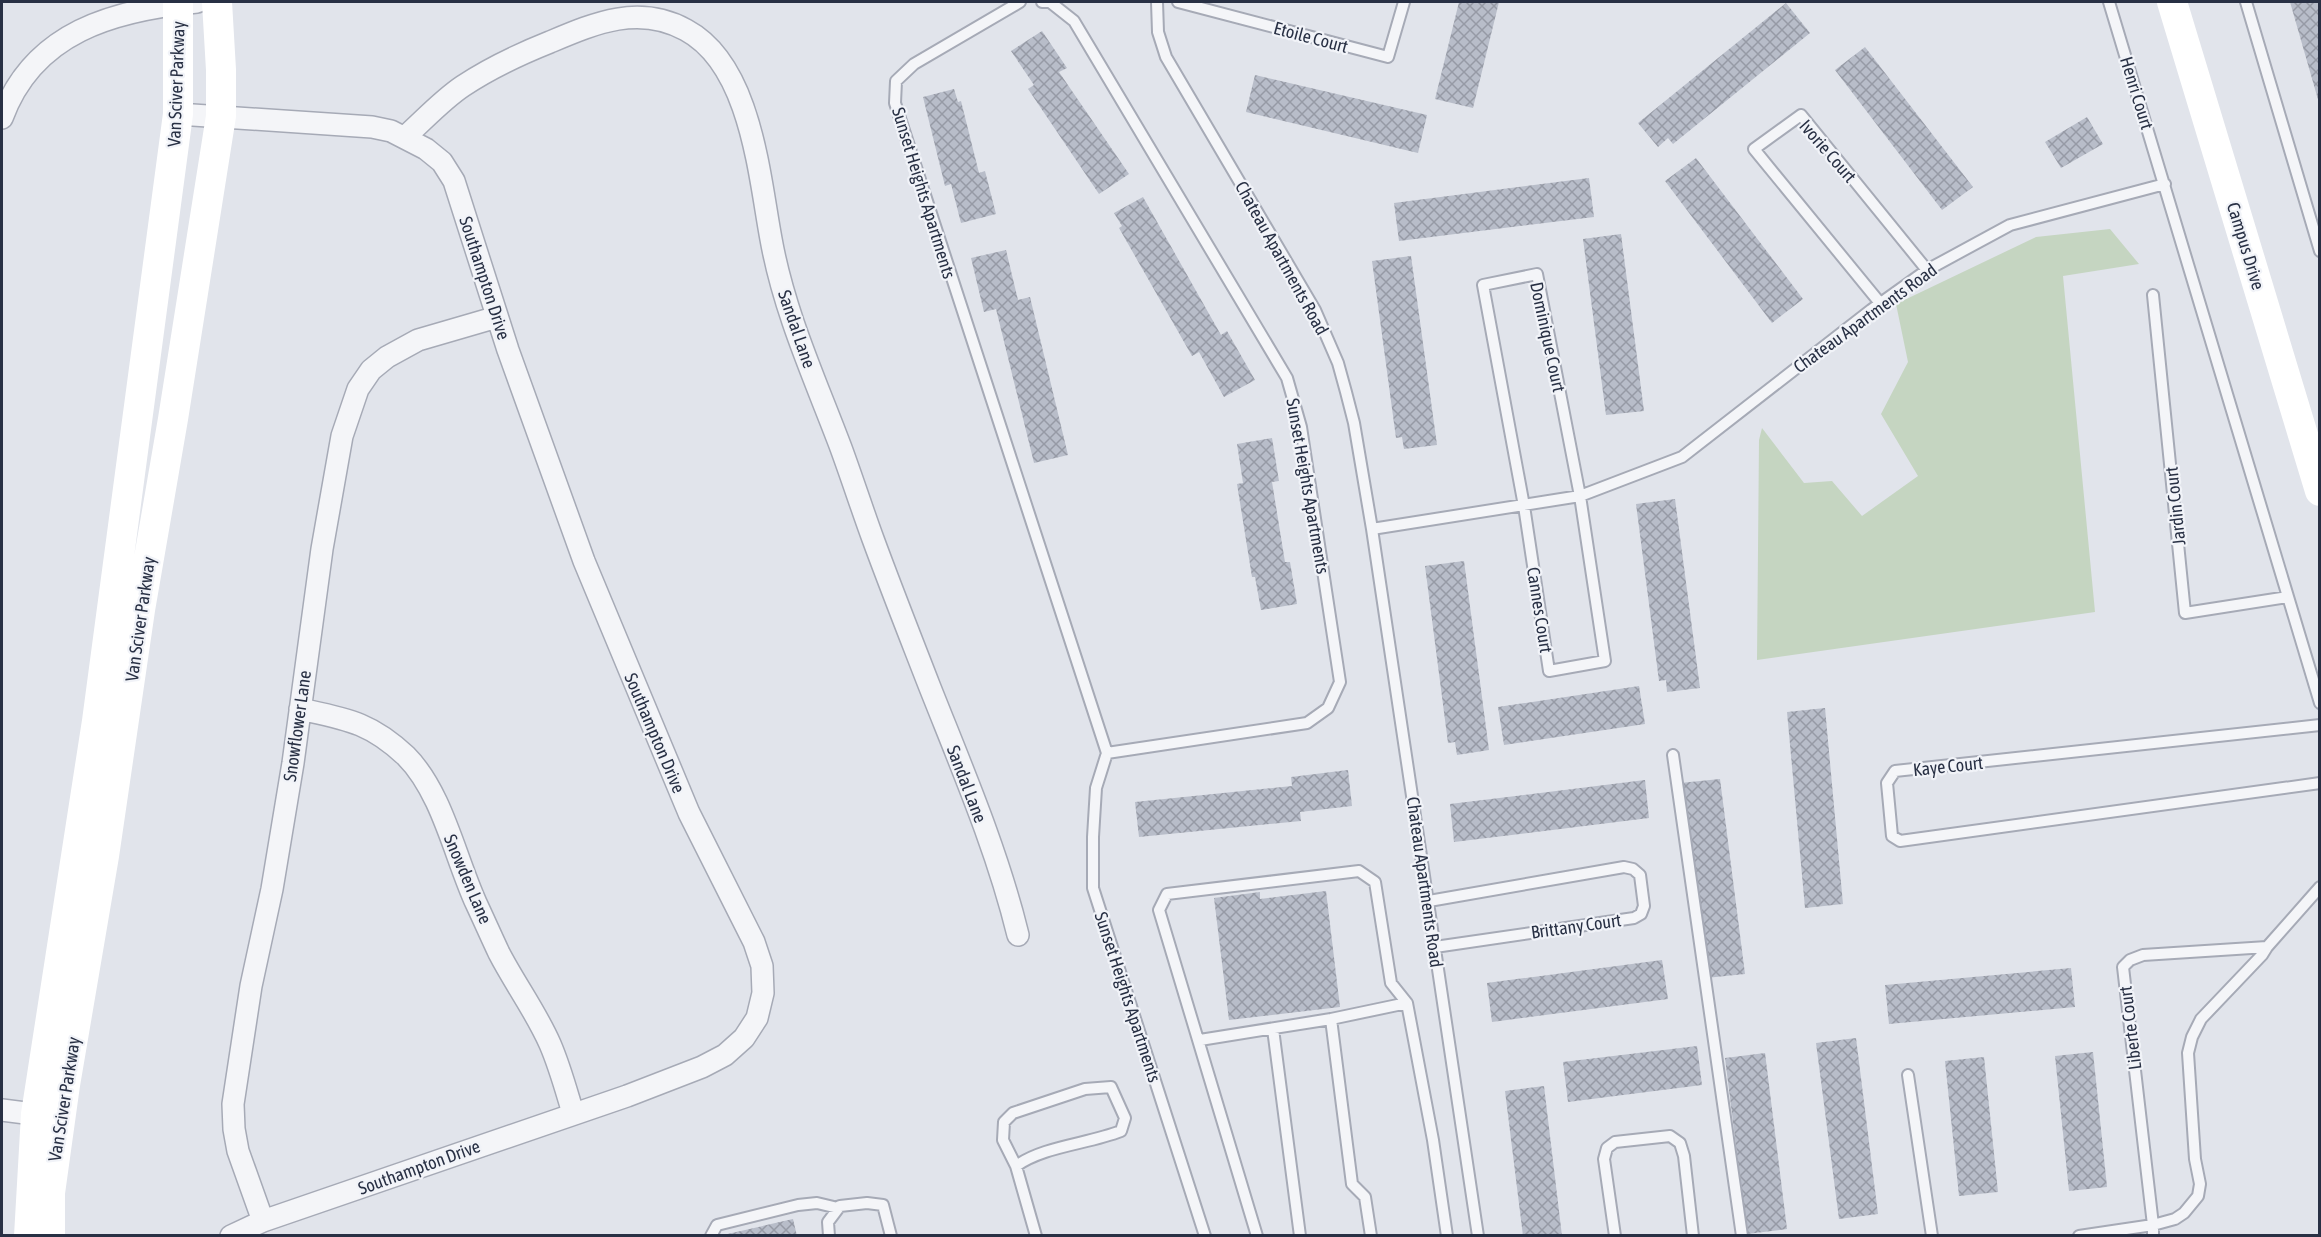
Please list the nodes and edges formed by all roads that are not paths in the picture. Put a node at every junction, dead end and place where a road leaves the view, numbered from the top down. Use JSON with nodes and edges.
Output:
{"nodes":[{"id":1,"x":184,"y":2,"type":"edge"},
{"id":2,"x":217,"y":2,"type":"edge"},
{"id":3,"x":1020,"y":2,"type":"edge"},
{"id":4,"x":1042,"y":2,"type":"edge"},
{"id":5,"x":1157,"y":2,"type":"edge"},
{"id":6,"x":1178,"y":2,"type":"edge"},
{"id":7,"x":1404,"y":2,"type":"edge"},
{"id":8,"x":2109,"y":2,"type":"edge"},
{"id":9,"x":2172,"y":2,"type":"edge"},
{"id":10,"x":2246,"y":2,"type":"edge"},
{"id":11,"x":178,"y":114,"type":"junction"},
{"id":12,"x":221,"y":116,"type":"junction"},
{"id":13,"x":2,"y":118,"type":"edge"},
{"id":14,"x":405,"y":137,"type":"junction"},
{"id":15,"x":2165,"y":184,"type":"junction"},
{"id":16,"x":2319,"y":251,"type":"edge"},
{"id":17,"x":1927,"y":270,"type":"junction"},
{"id":18,"x":2153,"y":296,"type":"dead end"},
{"id":19,"x":1880,"y":303,"type":"junction"},
{"id":20,"x":498,"y":316,"type":"junction"},
{"id":21,"x":2319,"y":491,"type":"edge"},
{"id":22,"x":1580,"y":496,"type":"junction"},
{"id":23,"x":1524,"y":506,"type":"junction"},
{"id":24,"x":1372,"y":529,"type":"junction"},
{"id":25,"x":2288,"y":597,"type":"junction"},
{"id":26,"x":2319,"y":703,"type":"edge"},
{"id":27,"x":300,"y":709,"type":"junction"},
{"id":28,"x":2319,"y":725,"type":"edge"},
{"id":29,"x":1107,"y":753,"type":"junction"},
{"id":30,"x":1673,"y":755,"type":"dead end"},
{"id":31,"x":2319,"y":783,"type":"edge"},
{"id":32,"x":2319,"y":887,"type":"edge"},
{"id":33,"x":1429,"y":901,"type":"junction"},
{"id":34,"x":1018,"y":935,"type":"dead end"},
{"id":35,"x":1435,"y":947,"type":"junction"},
{"id":36,"x":2267,"y":947,"type":"junction"},
{"id":37,"x":1407,"y":1003,"type":"junction"},
{"id":38,"x":1331,"y":1019,"type":"junction"},
{"id":39,"x":1273,"y":1029,"type":"junction"},
{"id":40,"x":1200,"y":1041,"type":"junction"},
{"id":41,"x":1908,"y":1075,"type":"dead end"},
{"id":42,"x":2,"y":1110,"type":"edge"},
{"id":43,"x":573,"y":1113,"type":"junction"},
{"id":44,"x":48,"y":1116,"type":"junction"},
{"id":45,"x":1016,"y":1166,"type":"junction"},
{"id":46,"x":838,"y":1208,"type":"junction"},
{"id":47,"x":263,"y":1221,"type":"junction"},
{"id":48,"x":2153,"y":1230,"type":"edge"},
{"id":49,"x":29,"y":1236,"type":"edge"},
{"id":50,"x":50,"y":1236,"type":"edge"},
{"id":51,"x":231,"y":1236,"type":"edge"},
{"id":52,"x":711,"y":1236,"type":"edge"},
{"id":53,"x":829,"y":1236,"type":"edge"},
{"id":54,"x":891,"y":1236,"type":"edge"},
{"id":55,"x":1036,"y":1236,"type":"edge"},
{"id":56,"x":1205,"y":1236,"type":"edge"},
{"id":57,"x":1257,"y":1236,"type":"edge"},
{"id":58,"x":1300,"y":1236,"type":"edge"},
{"id":59,"x":1371,"y":1236,"type":"edge"},
{"id":60,"x":1447,"y":1236,"type":"edge"},
{"id":61,"x":1478,"y":1236,"type":"edge"},
{"id":62,"x":1615,"y":1236,"type":"edge"},
{"id":63,"x":1693,"y":1236,"type":"edge"},
{"id":64,"x":1742,"y":1236,"type":"edge"},
{"id":65,"x":1932,"y":1236,"type":"edge"},
{"id":66,"x":2079,"y":1236,"type":"edge"}],
"edges":[{"from":1,"to":11,"type":"street","name":"Van Sciver Parkway"},
{"from":1,"to":13,"type":"street"},
{"from":2,"to":12,"type":"street","name":"Van Sciver Parkway"},
{"from":3,"to":29,"type":"lane","name":"Sunset Heights Apartments"},
{"from":4,"to":29,"type":"lane","name":"Sunset Heights Apartments"},
{"from":5,"to":24,"type":"lane","name":"Chateau Apartments Road"},
{"from":6,"to":7,"type":"lane","name":"Etoile Court"},
{"from":8,"to":15,"type":"lane","name":"Henri Court"},
{"from":9,"to":21,"type":"street","name":"Campus Drive"},
{"from":10,"to":16,"type":"lane"},
{"from":11,"to":12,"type":"street","name":"Southampton Drive"},
{"from":11,"to":44,"type":"street","name":"Van Sciver Parkway"},
{"from":12,"to":14,"type":"street","name":"Southampton Drive"},
{"from":12,"to":44,"type":"street","name":"Van Sciver Parkway"},
{"from":14,"to":20,"type":"street","name":"Southampton Drive"},
{"from":14,"to":34,"type":"street","name":"Sandal Lane"},
{"from":15,"to":17,"type":"lane","name":"Chateau Apartments Road"},
{"from":15,"to":25,"type":"lane"},
{"from":17,"to":19,"type":"lane","name":"Chateau Apartments Road"},
{"from":17,"to":19,"type":"lane","name":"Ivorie Court"},
{"from":18,"to":25,"type":"lane","name":"Jardin Court"},
{"from":19,"to":22,"type":"lane","name":"Chateau Apartments Road"},
{"from":20,"to":27,"type":"street","name":"Snowflower Lane"},
{"from":20,"to":43,"type":"street","name":"Southampton Drive"},
{"from":22,"to":23,"type":"lane","name":"Chateau Apartments Road"},
{"from":22,"to":23,"type":"lane","name":"Cannes Court"},
{"from":22,"to":23,"type":"lane","name":"Dominique Court"},
{"from":23,"to":24,"type":"lane","name":"Chateau Apartments Road"},
{"from":24,"to":33,"type":"lane","name":"Chateau Apartments Road"},
{"from":25,"to":26,"type":"lane"},
{"from":27,"to":43,"type":"street","name":"Snowden Lane"},
{"from":27,"to":47,"type":"street","name":"Snowflower Lane"},
{"from":28,"to":31,"type":"lane","name":"Kaye Court"},
{"from":29,"to":56,"type":"lane","name":"Sunset Heights Apartments"},
{"from":30,"to":64,"type":"lane"},
{"from":32,"to":36,"type":"lane"},
{"from":33,"to":35,"type":"lane","name":"Chateau Apartments Road"},
{"from":33,"to":35,"type":"lane","name":"Brittany Court"},
{"from":35,"to":61,"type":"lane","name":"Chateau Apartments Road"},
{"from":36,"to":48,"type":"lane"},
{"from":36,"to":48,"type":"lane","name":"Liberte Court"},
{"from":37,"to":38,"type":"lane"},
{"from":37,"to":40,"type":"lane"},
{"from":37,"to":60,"type":"lane"},
{"from":38,"to":39,"type":"lane"},
{"from":38,"to":59,"type":"lane"},
{"from":39,"to":40,"type":"lane"},
{"from":39,"to":58,"type":"lane"},
{"from":40,"to":57,"type":"lane"},
{"from":41,"to":65,"type":"lane"},
{"from":42,"to":44,"type":"street"},
{"from":43,"to":47,"type":"street","name":"Southampton Drive"},
{"from":44,"to":49,"type":"street","name":"Van Sciver Parkway"},
{"from":44,"to":50,"type":"street","name":"Van Sciver Parkway"},
{"from":45,"to":45,"type":"lane"},
{"from":45,"to":55,"type":"lane"},
{"from":46,"to":52,"type":"lane"},
{"from":46,"to":53,"type":"lane"},
{"from":46,"to":54,"type":"lane"},
{"from":47,"to":51,"type":"street","name":"Southampton Drive"},
{"from":48,"to":66,"type":"lane"},
{"from":62,"to":63,"type":"lane"}]}
